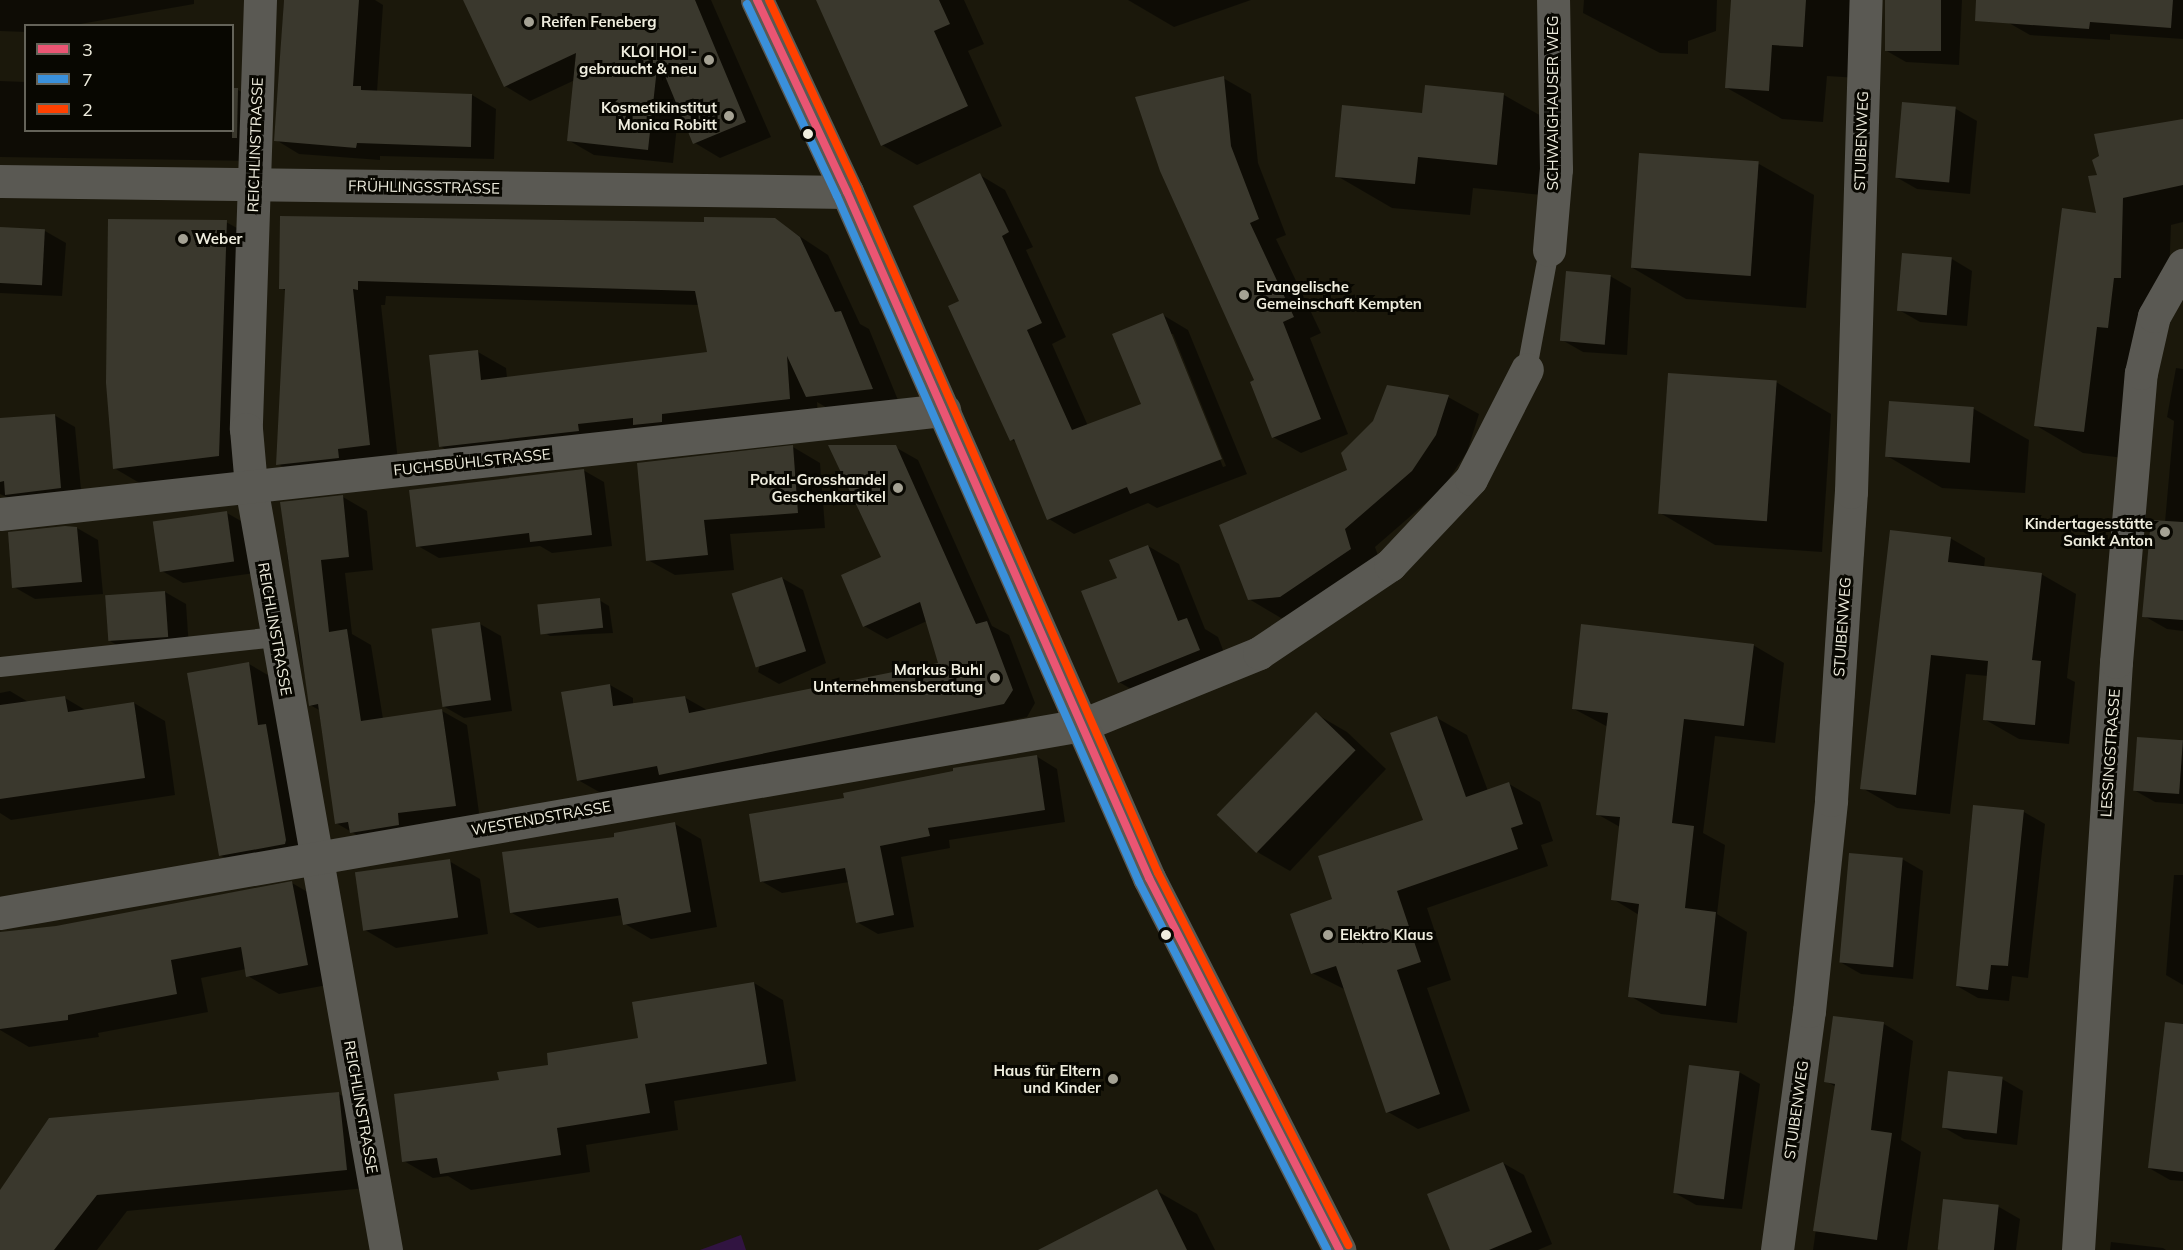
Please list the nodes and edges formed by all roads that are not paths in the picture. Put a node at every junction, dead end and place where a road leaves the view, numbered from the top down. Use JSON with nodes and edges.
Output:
{"nodes":[{"id":1,"x":260,"y":0,"type":"edge"},
{"id":2,"x":757,"y":0,"type":"edge"},
{"id":3,"x":1553,"y":0,"type":"edge"},
{"id":4,"x":1866,"y":0,"type":"edge"},
{"id":5,"x":0,"y":181,"type":"edge"},
{"id":6,"x":253,"y":185,"type":"junction"},
{"id":7,"x":847,"y":192,"type":"junction"},
{"id":8,"x":1549,"y":250,"type":"joint"},
{"id":9,"x":2183,"y":265,"type":"edge"},
{"id":10,"x":1527,"y":369,"type":"joint"},
{"id":11,"x":944,"y":410,"type":"junction"},
{"id":12,"x":251,"y":486,"type":"junction"},
{"id":13,"x":0,"y":514,"type":"edge"},
{"id":14,"x":276,"y":638,"type":"junction"},
{"id":15,"x":0,"y":667,"type":"edge"},
{"id":16,"x":1082,"y":725,"type":"junction"},
{"id":17,"x":316,"y":857,"type":"junction"},
{"id":18,"x":0,"y":913,"type":"edge"},
{"id":19,"x":386,"y":1250,"type":"edge"},
{"id":20,"x":1339,"y":1250,"type":"edge"},
{"id":21,"x":1777,"y":1250,"type":"edge"},
{"id":22,"x":2078,"y":1250,"type":"edge"}],
"edges":[{"from":1,"to":6,"type":"street","name":"REICHLINSTRASSE"},
{"from":2,"to":7,"type":"street"},
{"from":3,"to":8,"type":"street","name":"SCHWAIGHAUSER WEG"},
{"from":4,"to":21,"type":"street","name":"STUIBENWEG"},
{"from":5,"to":6,"type":"street","name":"FRÜHLINGSSTRASSE"},
{"from":6,"to":7,"type":"street","name":"FRÜHLINGSSTRASSE"},
{"from":6,"to":12,"type":"street","name":"REICHLINSTRASSE"},
{"from":7,"to":11,"type":"street"},
{"from":8,"to":10,"type":"lane","name":"SCHWAIGHAUSER WEG"},
{"from":9,"to":22,"type":"street","name":"LESSINGSTRASSE"},
{"from":10,"to":16,"type":"street","name":"SCHWAIGHAUSER WEG"},
{"from":11,"to":12,"type":"street","name":"FUCHSBÜHLSTRASSE"},
{"from":11,"to":16,"type":"street"},
{"from":12,"to":13,"type":"street","name":"FUCHSBÜHLSTRASSE"},
{"from":12,"to":14,"type":"street","name":"REICHLINSTRASSE"},
{"from":14,"to":15,"type":"lane"},
{"from":14,"to":17,"type":"street","name":"REICHLINSTRASSE"},
{"from":16,"to":17,"type":"street","name":"WESTENDSTRASSE"},
{"from":16,"to":20,"type":"street"},
{"from":17,"to":18,"type":"street","name":"WESTENDSTRASSE"},
{"from":17,"to":19,"type":"street","name":"REICHLINSTRASSE"}]}
